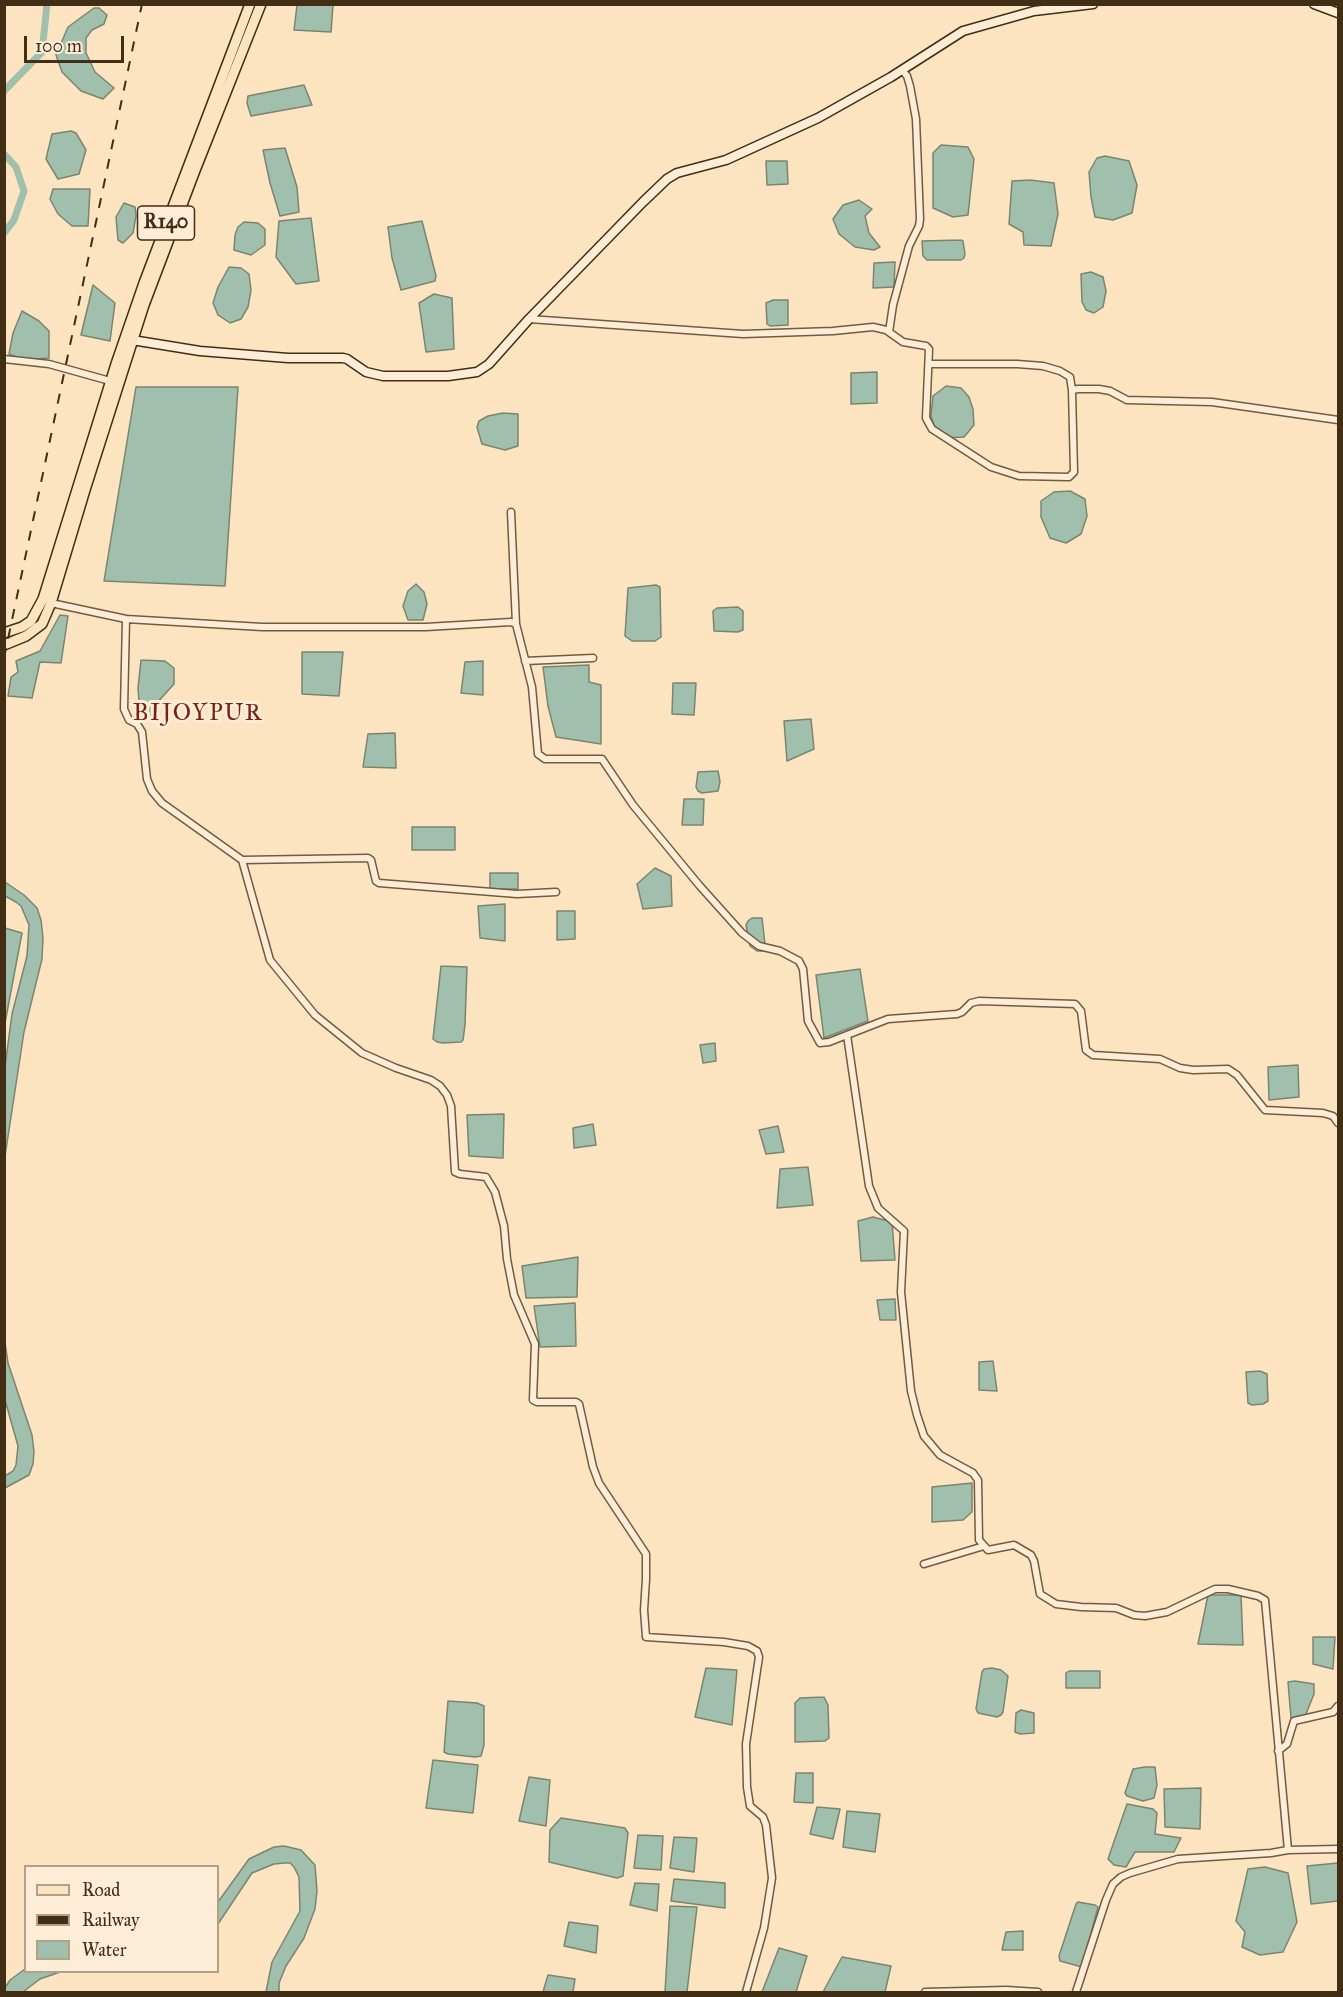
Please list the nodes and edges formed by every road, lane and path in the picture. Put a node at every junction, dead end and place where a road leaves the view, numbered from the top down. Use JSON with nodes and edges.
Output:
{"nodes":[{"id":1,"x":250,"y":4,"type":"edge"},
{"id":2,"x":261,"y":4,"type":"edge"},
{"id":3,"x":1093,"y":4,"type":"edge"},
{"id":4,"x":1314,"y":4,"type":"edge"},
{"id":5,"x":1338,"y":13,"type":"edge"},
{"id":6,"x":902,"y":70,"type":"junction"},
{"id":7,"x":208,"y":128,"type":"junction"},
{"id":8,"x":528,"y":319,"type":"junction"},
{"id":9,"x":889,"y":332,"type":"junction"},
{"id":10,"x":132,"y":340,"type":"junction"},
{"id":11,"x":4,"y":359,"type":"edge"},
{"id":12,"x":930,"y":364,"type":"junction"},
{"id":13,"x":114,"y":384,"type":"junction"},
{"id":14,"x":1072,"y":390,"type":"junction"},
{"id":15,"x":1338,"y":420,"type":"edge"},
{"id":16,"x":511,"y":512,"type":"dead end"},
{"id":17,"x":51,"y":603,"type":"junction"},
{"id":18,"x":126,"y":619,"type":"junction"},
{"id":19,"x":516,"y":624,"type":"junction"},
{"id":20,"x":4,"y":633,"type":"edge"},
{"id":21,"x":4,"y":645,"type":"edge"},
{"id":22,"x":593,"y":658,"type":"dead end"},
{"id":23,"x":525,"y":661,"type":"junction"},
{"id":24,"x":242,"y":860,"type":"junction"},
{"id":25,"x":556,"y":892,"type":"dead end"},
{"id":26,"x":847,"y":1035,"type":"junction"},
{"id":27,"x":1338,"y":1123,"type":"edge"},
{"id":28,"x":984,"y":1546,"type":"junction"},
{"id":29,"x":924,"y":1564,"type":"dead end"},
{"id":30,"x":1338,"y":1706,"type":"edge"},
{"id":31,"x":1278,"y":1751,"type":"junction"},
{"id":32,"x":1338,"y":1849,"type":"edge"},
{"id":33,"x":1288,"y":1850,"type":"junction"},
{"id":34,"x":746,"y":1992,"type":"edge"},
{"id":35,"x":926,"y":1992,"type":"edge"},
{"id":36,"x":1038,"y":1992,"type":"edge"},
{"id":37,"x":1076,"y":1992,"type":"edge"}],
"edges":[{"from":1,"to":7,"type":"main road","number":"R140"},
{"from":2,"to":7,"type":"main road","number":"R140"},
{"from":3,"to":6,"type":"main road"},
{"from":4,"to":5,"type":"main road"},
{"from":6,"to":8,"type":"main road"},
{"from":6,"to":9,"type":"street"},
{"from":7,"to":10,"type":"main road","number":"R140"},
{"from":7,"to":13,"type":"main road","number":"R140"},
{"from":8,"to":9,"type":"street"},
{"from":8,"to":10,"type":"main road"},
{"from":9,"to":12,"type":"street"},
{"from":10,"to":13,"type":"main road","number":"R140"},
{"from":11,"to":13,"type":"street"},
{"from":12,"to":14,"type":"street"},
{"from":12,"to":14,"type":"street"},
{"from":13,"to":17,"type":"main road","number":"R140"},
{"from":13,"to":20,"type":"main road","number":"R140"},
{"from":14,"to":15,"type":"street"},
{"from":16,"to":19,"type":"street"},
{"from":17,"to":18,"type":"street"},
{"from":17,"to":21,"type":"main road","number":"R140"},
{"from":18,"to":19,"type":"street"},
{"from":18,"to":24,"type":"street"},
{"from":19,"to":23,"type":"street"},
{"from":22,"to":23,"type":"street"},
{"from":23,"to":26,"type":"street"},
{"from":24,"to":25,"type":"street"},
{"from":24,"to":34,"type":"street"},
{"from":26,"to":27,"type":"street"},
{"from":26,"to":28,"type":"street"},
{"from":28,"to":29,"type":"street"},
{"from":28,"to":31,"type":"street"},
{"from":30,"to":31,"type":"street"},
{"from":31,"to":33,"type":"street"},
{"from":32,"to":33,"type":"street"},
{"from":33,"to":37,"type":"street"},
{"from":35,"to":36,"type":"street"}]}
